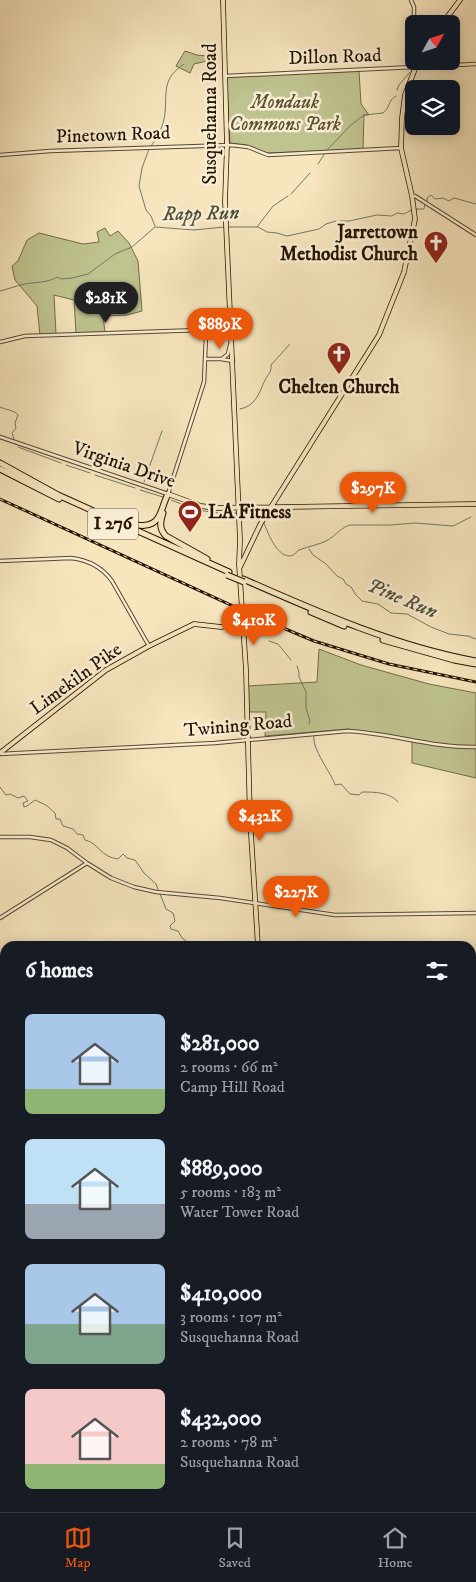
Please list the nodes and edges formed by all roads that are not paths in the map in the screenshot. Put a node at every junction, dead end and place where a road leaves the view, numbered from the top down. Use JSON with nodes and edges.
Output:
{"nodes":[{"id":1,"x":223,"y":0,"type":"edge"},
{"id":2,"x":411,"y":0,"type":"edge"},
{"id":3,"x":460,"y":0,"type":"edge"},
{"id":4,"x":414,"y":15,"type":"edge"},
{"id":5,"x":449,"y":15,"type":"edge"},
{"id":6,"x":476,"y":64,"type":"edge"},
{"id":7,"x":460,"y":65,"type":"edge"},
{"id":8,"x":405,"y":68,"type":"edge"},
{"id":9,"x":414,"y":70,"type":"edge"},
{"id":10,"x":224,"y":76,"type":"junction"},
{"id":11,"x":227,"y":145,"type":"junction"},
{"id":12,"x":401,"y":148,"type":"junction"},
{"id":13,"x":0,"y":155,"type":"edge"},
{"id":14,"x":412,"y":196,"type":"junction"},
{"id":15,"x":476,"y":236,"type":"edge"},
{"id":16,"x":215,"y":329,"type":"junction"},
{"id":17,"x":230,"y":329,"type":"junction"},
{"id":18,"x":231,"y":339,"type":"junction"},
{"id":19,"x":0,"y":342,"type":"edge"},
{"id":20,"x":221,"y":359,"type":"junction"},
{"id":21,"x":205,"y":360,"type":"junction"},
{"id":22,"x":232,"y":361,"type":"junction"},
{"id":23,"x":0,"y":437,"type":"edge"},
{"id":24,"x":0,"y":463,"type":"edge"},
{"id":25,"x":0,"y":469,"type":"edge"},
{"id":26,"x":168,"y":494,"type":"junction"},
{"id":27,"x":58,"y":495,"type":"junction"},
{"id":28,"x":476,"y":504,"type":"edge"},
{"id":29,"x":238,"y":508,"type":"junction"},
{"id":30,"x":270,"y":508,"type":"junction"},
{"id":31,"x":254,"y":536,"type":"junction"},
{"id":32,"x":248,"y":544,"type":"junction"},
{"id":33,"x":240,"y":549,"type":"junction"},
{"id":34,"x":245,"y":557,"type":"junction"},
{"id":35,"x":0,"y":561,"type":"edge"},
{"id":36,"x":239,"y":569,"type":"junction"},
{"id":37,"x":228,"y":574,"type":"junction"},
{"id":38,"x":243,"y":612,"type":"junction"},
{"id":39,"x":243,"y":622,"type":"junction"},
{"id":40,"x":232,"y":623,"type":"junction"},
{"id":41,"x":148,"y":646,"type":"junction"},
{"id":42,"x":476,"y":663,"type":"edge"},
{"id":43,"x":247,"y":740,"type":"junction"},
{"id":44,"x":476,"y":747,"type":"edge"},
{"id":45,"x":0,"y":753,"type":"edge"},
{"id":46,"x":0,"y":838,"type":"edge"},
{"id":47,"x":87,"y":862,"type":"junction"},
{"id":48,"x":255,"y":903,"type":"junction"},
{"id":49,"x":476,"y":913,"type":"edge"},
{"id":50,"x":0,"y":918,"type":"edge"},
{"id":51,"x":258,"y":941,"type":"edge"}],
"edges":[{"from":1,"to":10,"type":"main road","name":"Susquehanna Road"},
{"from":2,"to":4,"type":"street"},
{"from":3,"to":5,"type":"main road"},
{"from":6,"to":7,"type":"street","name":"Dillon Road"},
{"from":8,"to":10,"type":"street","name":"Dillon Road"},
{"from":9,"to":12,"type":"main road"},
{"from":10,"to":11,"type":"main road","name":"Susquehanna Road"},
{"from":11,"to":12,"type":"street","name":"Pinetown Road"},
{"from":11,"to":13,"type":"street","name":"Pinetown Road"},
{"from":11,"to":17,"type":"main road","name":"Susquehanna Road"},
{"from":12,"to":14,"type":"main road"},
{"from":14,"to":15,"type":"street"},
{"from":14,"to":30,"type":"main road"},
{"from":16,"to":17,"type":"street"},
{"from":16,"to":19,"type":"street"},
{"from":16,"to":21,"type":"street"},
{"from":17,"to":18,"type":"main road","name":"Susquehanna Road"},
{"from":18,"to":20,"type":"street"},
{"from":18,"to":22,"type":"main road","name":"Susquehanna Road"},
{"from":20,"to":21,"type":"street"},
{"from":20,"to":22,"type":"street"},
{"from":21,"to":26,"type":"street"},
{"from":22,"to":29,"type":"main road","name":"Susquehanna Road"},
{"from":23,"to":26,"type":"street","name":"Virginia Drive"},
{"from":24,"to":27,"type":"highway","number":"I 276"},
{"from":25,"to":37,"type":"highway","number":"I 276"},
{"from":26,"to":27,"type":"highway"},
{"from":26,"to":29,"type":"main road","name":"Virginia Drive"},
{"from":26,"to":37,"type":"highway"},
{"from":27,"to":37,"type":"highway","number":"I 276"},
{"from":28,"to":30,"type":"main road","name":"Virginia Drive"},
{"from":29,"to":30,"type":"main road","name":"Virginia Drive"},
{"from":29,"to":33,"type":"main road","name":"Susquehanna Road"},
{"from":30,"to":31,"type":"main road"},
{"from":31,"to":32,"type":"main road"},
{"from":31,"to":34,"type":"main road"},
{"from":32,"to":33,"type":"main road"},
{"from":32,"to":34,"type":"main road"},
{"from":33,"to":36,"type":"main road","name":"Susquehanna Road"},
{"from":34,"to":36,"type":"main road"},
{"from":35,"to":41,"type":"street"},
{"from":36,"to":38,"type":"main road","name":"Susquehanna Road"},
{"from":37,"to":42,"type":"highway","number":"I 276","bridge":true},
{"from":38,"to":39,"type":"main road","name":"Susquehanna Road"},
{"from":38,"to":40,"type":"main road"},
{"from":39,"to":40,"type":"main road","name":"Limekiln Pike"},
{"from":39,"to":43,"type":"main road","name":"Susquehanna Road"},
{"from":40,"to":41,"type":"main road","name":"Limekiln Pike"},
{"from":41,"to":45,"type":"main road","name":"Limekiln Pike"},
{"from":43,"to":44,"type":"street","name":"Twining Road"},
{"from":43,"to":45,"type":"street","name":"Twining Road"},
{"from":43,"to":48,"type":"main road","name":"Susquehanna Road"},
{"from":46,"to":47,"type":"street"},
{"from":47,"to":48,"type":"street"},
{"from":47,"to":50,"type":"street"},
{"from":48,"to":49,"type":"street"},
{"from":48,"to":51,"type":"main road","name":"Susquehanna Road"}]}
